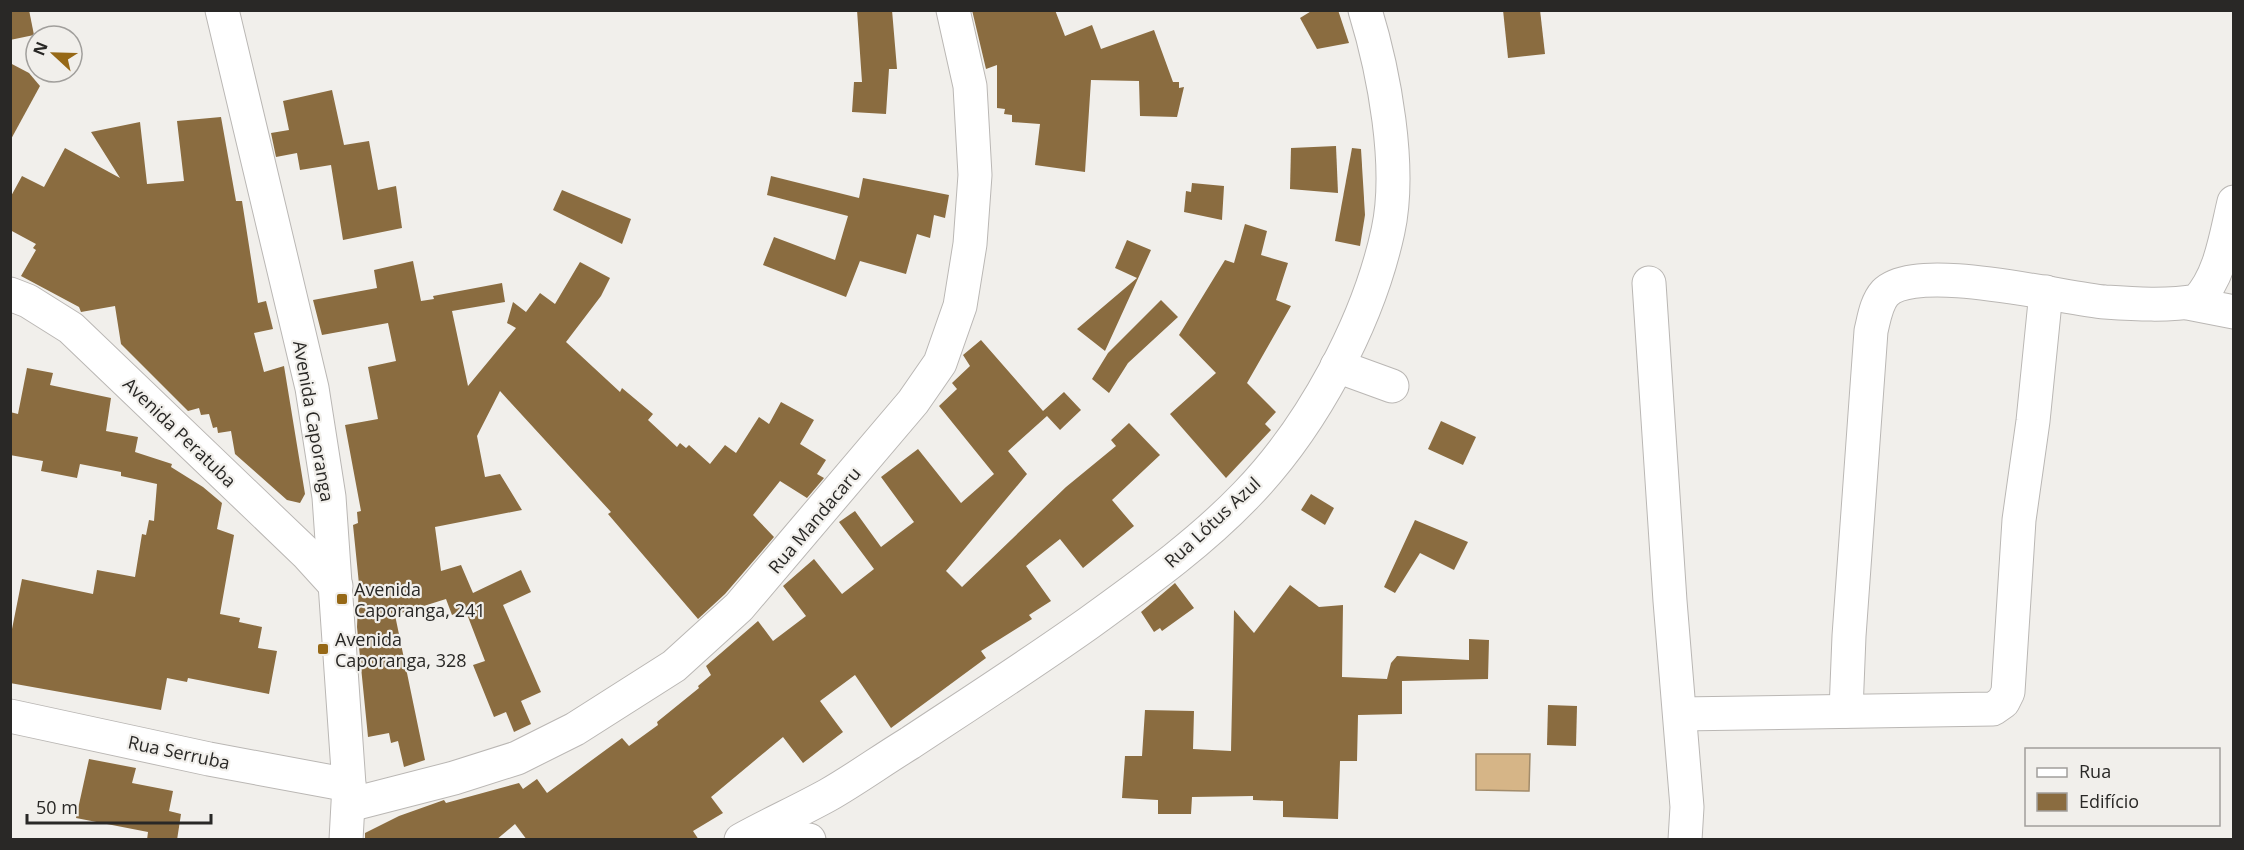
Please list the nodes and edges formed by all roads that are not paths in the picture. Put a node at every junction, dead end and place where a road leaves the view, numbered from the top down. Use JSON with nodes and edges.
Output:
{"nodes":[{"id":1,"x":222,"y":10,"type":"edge"},
{"id":2,"x":953,"y":10,"type":"edge"},
{"id":3,"x":1365,"y":10,"type":"edge"},
{"id":4,"x":2234,"y":202,"type":"edge"},
{"id":5,"x":1649,"y":283,"type":"dead end"},
{"id":6,"x":2046,"y":292,"type":"junction"},
{"id":7,"x":10,"y":294,"type":"edge"},
{"id":8,"x":2188,"y":303,"type":"junction"},
{"id":9,"x":2234,"y":312,"type":"edge"},
{"id":10,"x":1337,"y":366,"type":"junction"},
{"id":11,"x":1392,"y":386,"type":"dead end"},
{"id":12,"x":336,"y":586,"type":"junction"},
{"id":13,"x":1846,"y":711,"type":"junction"},
{"id":14,"x":1680,"y":714,"type":"junction"},
{"id":15,"x":10,"y":716,"type":"edge"},
{"id":16,"x":349,"y":795,"type":"junction"},
{"id":17,"x":742,"y":839,"type":"edge"},
{"id":18,"x":346,"y":840,"type":"edge"},
{"id":19,"x":808,"y":840,"type":"edge"},
{"id":20,"x":1685,"y":840,"type":"edge"}],
"edges":[{"from":1,"to":12,"type":"street","name":"Avenida Caporanga"},
{"from":2,"to":16,"type":"street","name":"Rua Mandacaru"},
{"from":3,"to":10,"type":"street","name":"Rua Lótus Azul"},
{"from":4,"to":8,"type":"street"},
{"from":5,"to":14,"type":"street"},
{"from":6,"to":8,"type":"street"},
{"from":6,"to":13,"type":"street"},
{"from":6,"to":13,"type":"street"},
{"from":7,"to":12,"type":"street","name":"Avenida Peratuba"},
{"from":8,"to":9,"type":"street"},
{"from":10,"to":11,"type":"street"},
{"from":10,"to":17,"type":"street","name":"Rua Lótus Azul"},
{"from":12,"to":16,"type":"street","name":"Avenida Caporanga"},
{"from":13,"to":14,"type":"street"},
{"from":14,"to":20,"type":"street"},
{"from":15,"to":16,"type":"street","name":"Rua Serruba"},
{"from":16,"to":18,"type":"street","name":"Avenida Caporanga"},
{"from":17,"to":19,"type":"street"}]}
